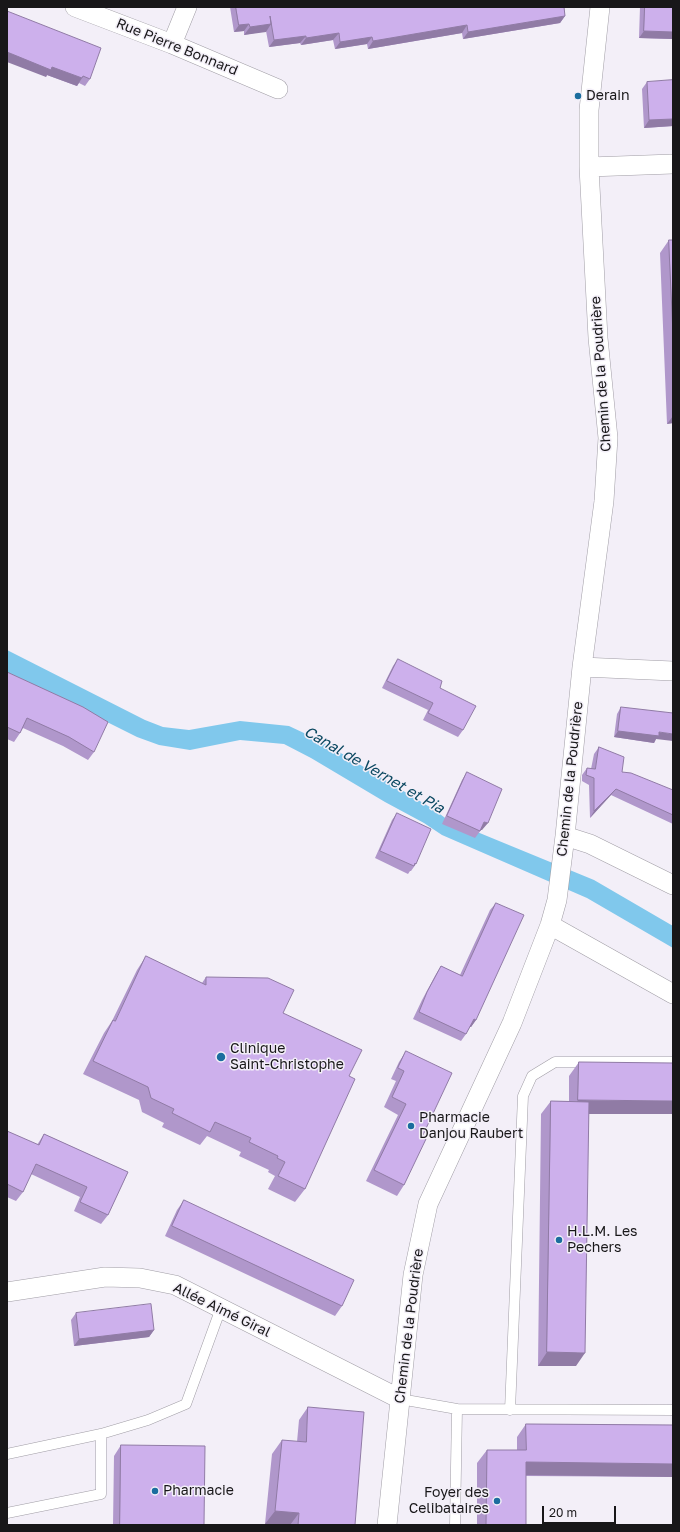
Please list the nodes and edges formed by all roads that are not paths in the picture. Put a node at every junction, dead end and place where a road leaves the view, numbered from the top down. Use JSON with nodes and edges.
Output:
{"nodes":[{"id":1,"x":75,"y":7,"type":"edge"},
{"id":2,"x":187,"y":7,"type":"edge"},
{"id":3,"x":600,"y":7,"type":"edge"},
{"id":4,"x":172,"y":44,"type":"junction"},
{"id":5,"x":278,"y":89,"type":"dead end"},
{"id":6,"x":673,"y":164,"type":"edge"},
{"id":7,"x":589,"y":167,"type":"junction"},
{"id":8,"x":582,"y":666,"type":"junction"},
{"id":9,"x":673,"y":671,"type":"edge"},
{"id":10,"x":565,"y":836,"type":"junction"},
{"id":11,"x":673,"y":885,"type":"edge"},
{"id":12,"x":550,"y":926,"type":"junction"},
{"id":13,"x":673,"y":994,"type":"edge"},
{"id":14,"x":673,"y":1062,"type":"edge"},
{"id":15,"x":7,"y":1292,"type":"edge"},
{"id":16,"x":221,"y":1308,"type":"junction"},
{"id":17,"x":400,"y":1399,"type":"junction"},
{"id":18,"x":457,"y":1409,"type":"junction"},
{"id":19,"x":510,"y":1410,"type":"junction"},
{"id":20,"x":673,"y":1410,"type":"edge"},
{"id":21,"x":101,"y":1434,"type":"junction"},
{"id":22,"x":7,"y":1454,"type":"edge"},
{"id":23,"x":7,"y":1513,"type":"edge"},
{"id":24,"x":387,"y":1525,"type":"edge"},
{"id":25,"x":455,"y":1525,"type":"edge"}],
"edges":[{"from":1,"to":4,"type":"street","name":"Rue Pierre Bonnard"},
{"from":2,"to":4,"type":"street"},
{"from":3,"to":7,"type":"street","name":"Chemin de la Poudrière"},
{"from":4,"to":5,"type":"street","name":"Rue Pierre Bonnard"},
{"from":6,"to":7,"type":"street"},
{"from":7,"to":8,"type":"street","name":"Chemin de la Poudrière"},
{"from":8,"to":9,"type":"street"},
{"from":8,"to":10,"type":"street","name":"Chemin de la Poudrière"},
{"from":10,"to":11,"type":"street"},
{"from":10,"to":12,"type":"street","name":"Chemin de la Poudrière"},
{"from":12,"to":13,"type":"street"},
{"from":12,"to":17,"type":"street","name":"Chemin de la Poudrière"},
{"from":14,"to":19,"type":"lane"},
{"from":15,"to":16,"type":"street","name":"Allée Aimé Giral"},
{"from":16,"to":17,"type":"street","name":"Allée Aimé Giral"},
{"from":16,"to":21,"type":"lane"},
{"from":17,"to":18,"type":"lane"},
{"from":17,"to":24,"type":"street","name":"Chemin de la Poudrière"},
{"from":18,"to":19,"type":"lane"},
{"from":18,"to":25,"type":"lane"},
{"from":19,"to":20,"type":"lane"},
{"from":21,"to":22,"type":"lane"},
{"from":21,"to":23,"type":"lane"}]}
